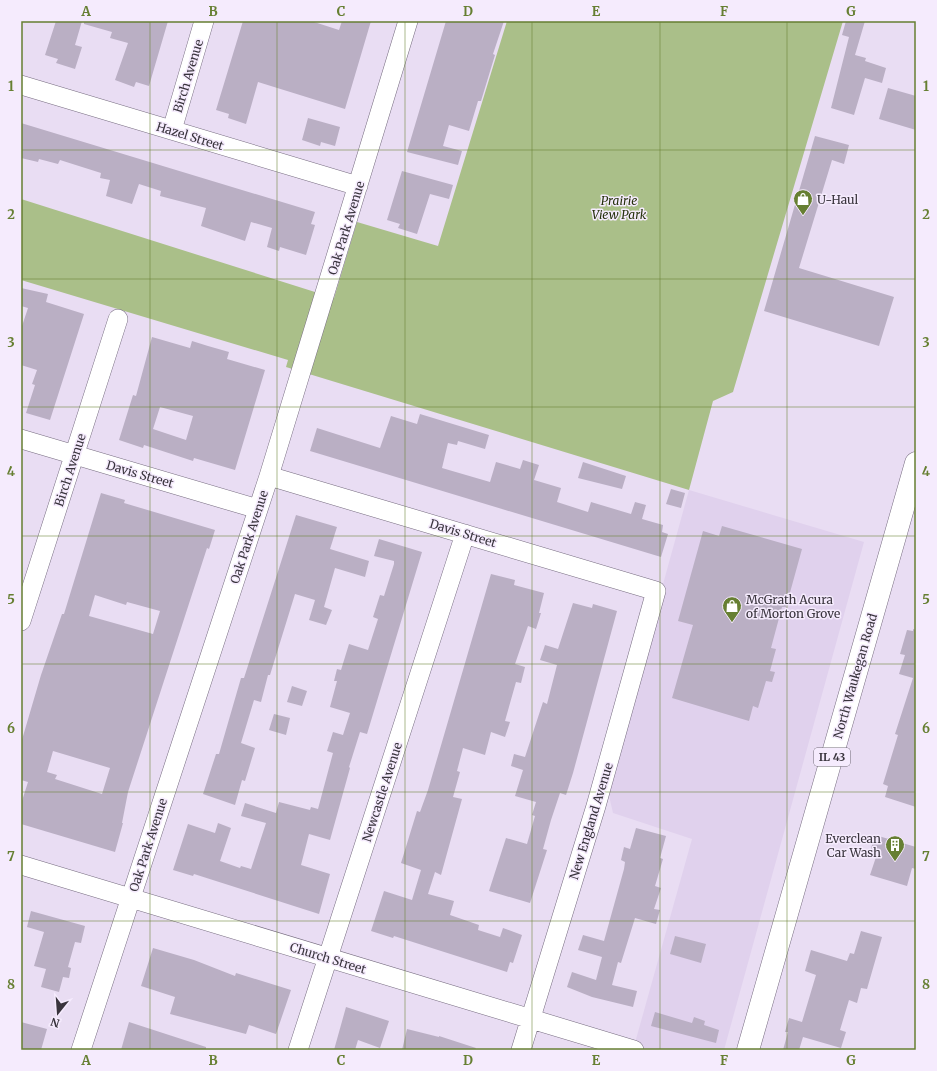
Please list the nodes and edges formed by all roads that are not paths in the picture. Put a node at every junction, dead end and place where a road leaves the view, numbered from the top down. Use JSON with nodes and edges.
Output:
{"nodes":[{"id":1,"x":204,"y":21,"type":"edge"},
{"id":2,"x":408,"y":21,"type":"edge"},
{"id":3,"x":21,"y":85,"type":"edge"},
{"id":4,"x":172,"y":130,"type":"junction"},
{"id":5,"x":358,"y":186,"type":"junction"},
{"id":6,"x":118,"y":318,"type":"dead end"},
{"id":7,"x":21,"y":439,"type":"edge"},
{"id":8,"x":75,"y":455,"type":"junction"},
{"id":9,"x":916,"y":463,"type":"edge"},
{"id":10,"x":269,"y":476,"type":"junction"},
{"id":11,"x":258,"y":509,"type":"junction"},
{"id":12,"x":465,"y":534,"type":"junction"},
{"id":13,"x":656,"y":591,"type":"joint"},
{"id":14,"x":21,"y":621,"type":"edge"},
{"id":15,"x":21,"y":866,"type":"edge"},
{"id":16,"x":130,"y":898,"type":"junction"},
{"id":17,"x":328,"y":958,"type":"junction"},
{"id":18,"x":531,"y":1019,"type":"junction"},
{"id":19,"x":81,"y":1050,"type":"edge"},
{"id":20,"x":298,"y":1050,"type":"edge"},
{"id":21,"x":521,"y":1050,"type":"edge"},
{"id":22,"x":634,"y":1050,"type":"edge"},
{"id":23,"x":748,"y":1050,"type":"edge"}],
"edges":[{"from":1,"to":4,"type":"street","name":"Birch Avenue"},
{"from":2,"to":5,"type":"street","name":"Oak Park Avenue"},
{"from":3,"to":4,"type":"street","name":"Hazel Street"},
{"from":4,"to":5,"type":"street","name":"Hazel Street"},
{"from":5,"to":10,"type":"street","name":"Oak Park Avenue"},
{"from":6,"to":8,"type":"street","name":"Birch Avenue"},
{"from":7,"to":8,"type":"street","name":"Davis Street"},
{"from":8,"to":11,"type":"street","name":"Davis Street"},
{"from":8,"to":14,"type":"street","name":"Birch Avenue"},
{"from":9,"to":23,"type":"main road","name":"North Waukegan Road","number":"IL 43"},
{"from":10,"to":11,"type":"street","name":"Oak Park Avenue"},
{"from":10,"to":12,"type":"street","name":"Davis Street"},
{"from":11,"to":16,"type":"street","name":"Oak Park Avenue"},
{"from":12,"to":13,"type":"street","name":"Davis Street"},
{"from":12,"to":17,"type":"street","name":"Newcastle Avenue"},
{"from":13,"to":18,"type":"street","name":"New England Avenue"},
{"from":15,"to":16,"type":"street","name":"Church Street"},
{"from":16,"to":17,"type":"street","name":"Church Street"},
{"from":16,"to":19,"type":"street","name":"Oak Park Avenue"},
{"from":17,"to":18,"type":"street","name":"Church Street"},
{"from":17,"to":20,"type":"street","name":"Newcastle Avenue"},
{"from":18,"to":21,"type":"street","name":"New England Avenue"},
{"from":18,"to":22,"type":"street","name":"Church Street"}]}
